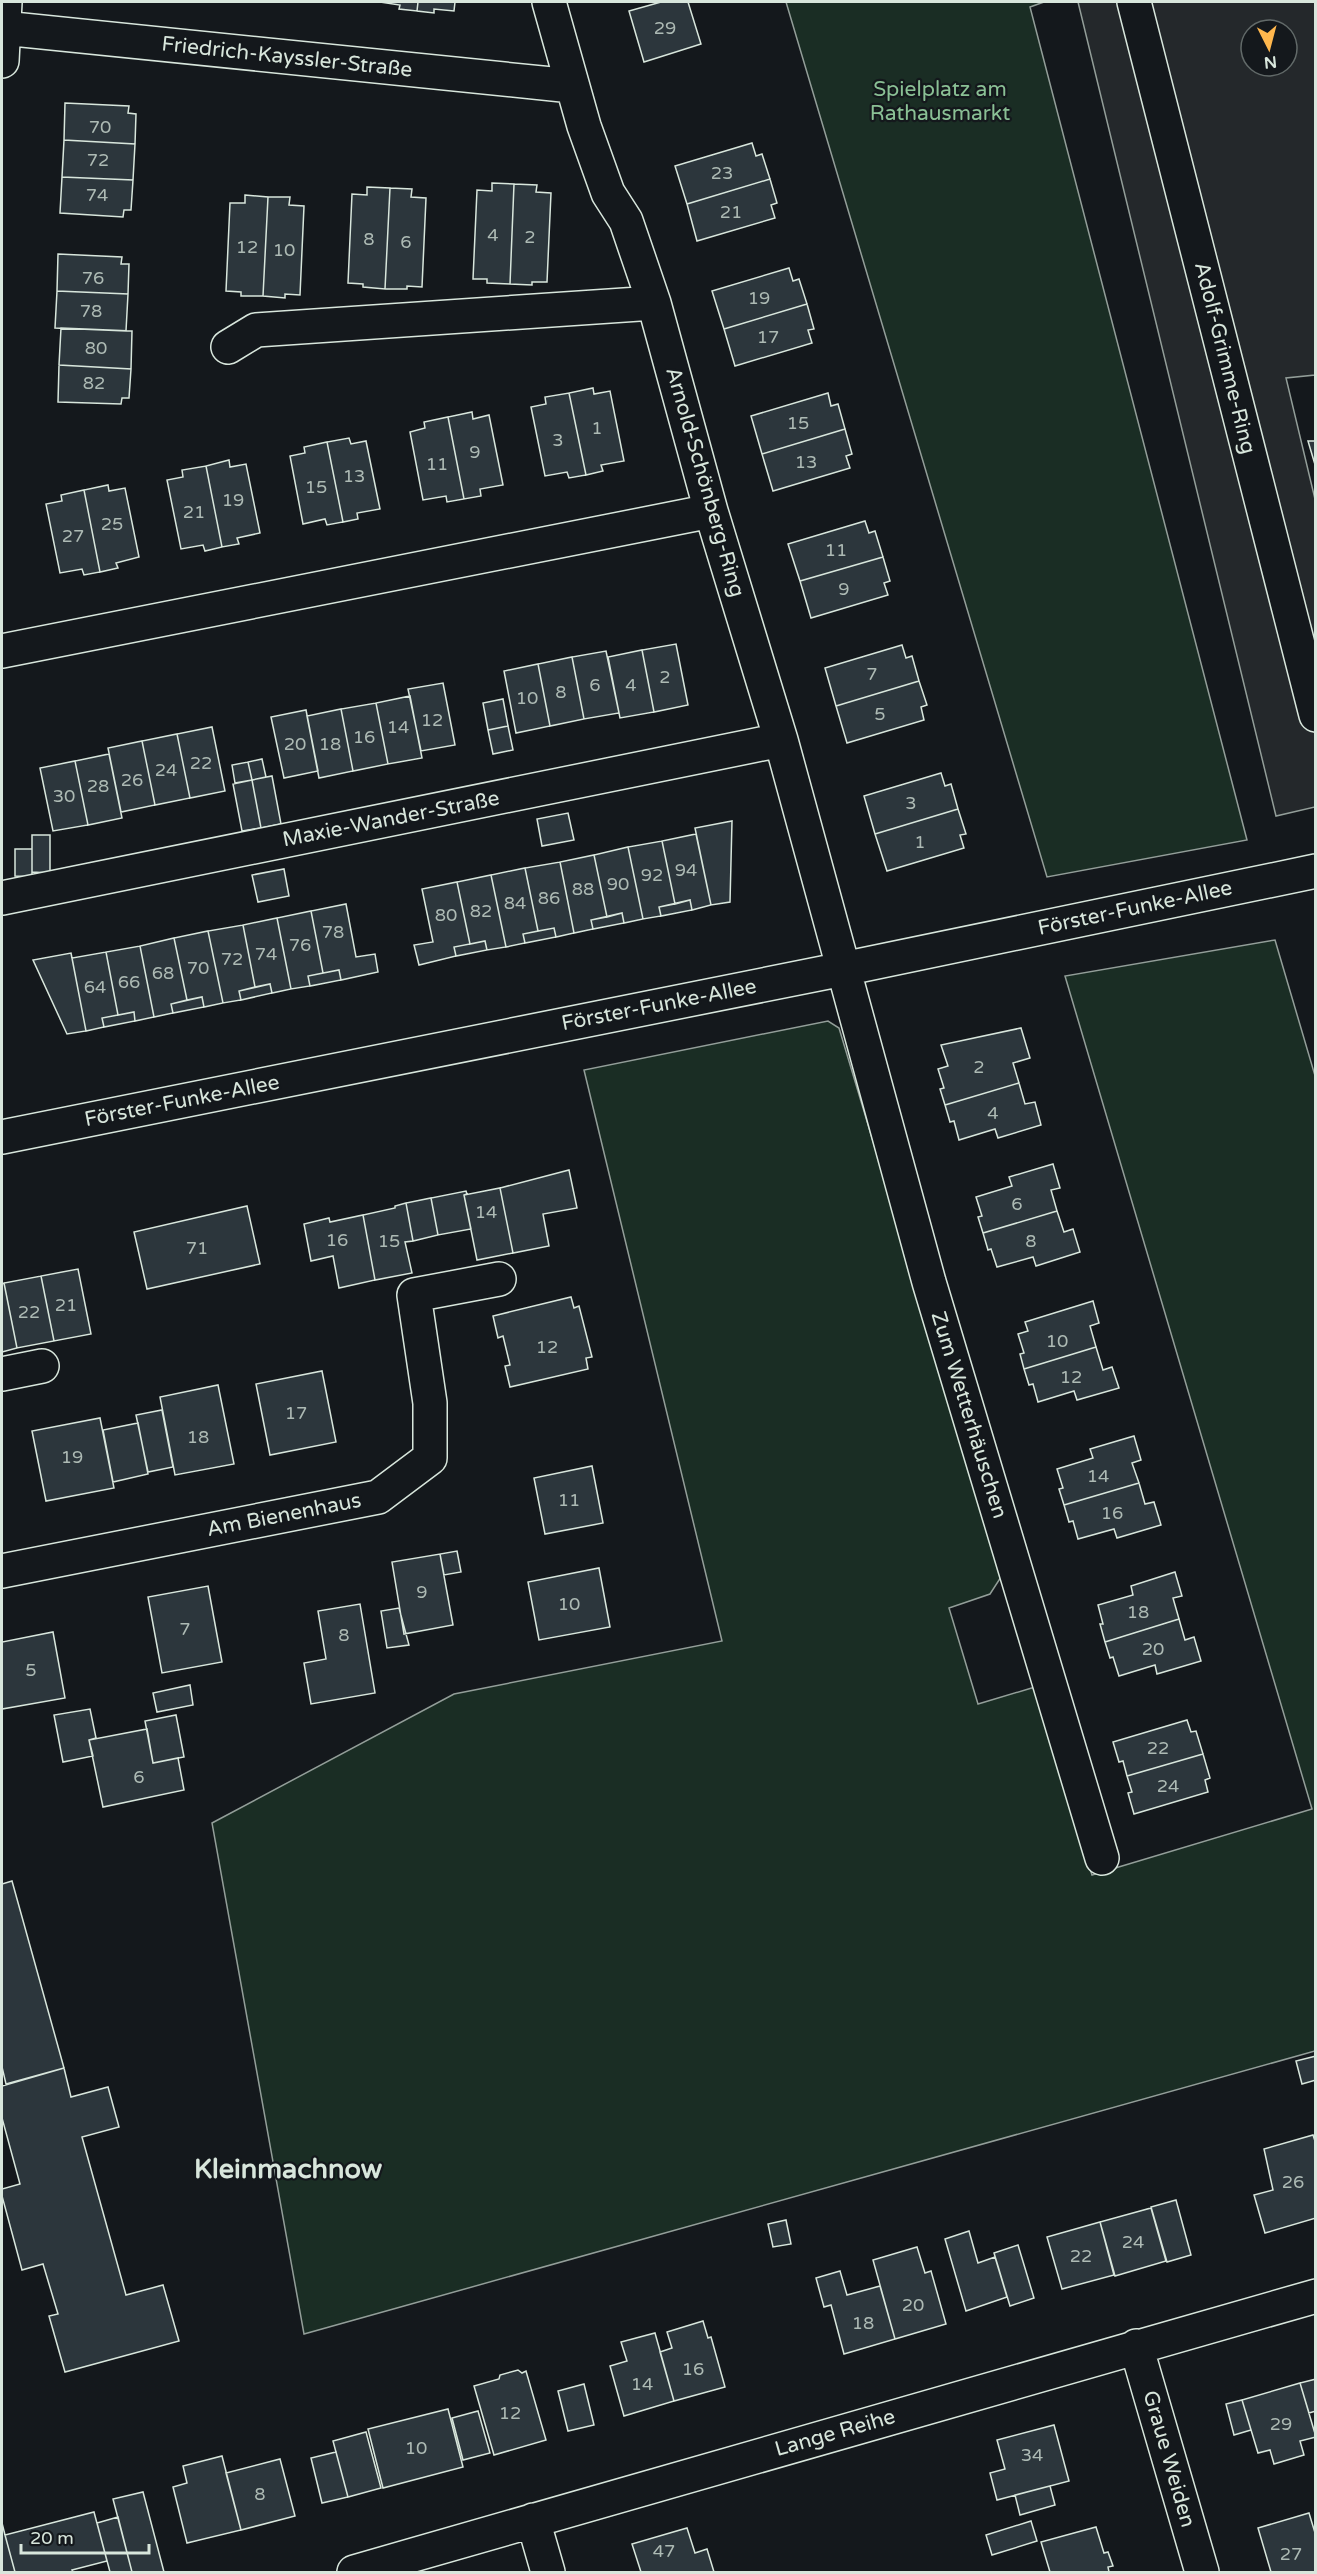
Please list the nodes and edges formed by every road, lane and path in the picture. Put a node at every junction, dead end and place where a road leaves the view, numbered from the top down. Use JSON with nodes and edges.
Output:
{"nodes":[{"id":1,"x":549,"y":2,"type":"edge"},
{"id":2,"x":1134,"y":2,"type":"edge"},
{"id":3,"x":4,"y":15,"type":"edge"},
{"id":4,"x":2,"y":61,"type":"edge"},
{"id":5,"x":572,"y":86,"type":"junction"},
{"id":6,"x":654,"y":303,"type":"junction"},
{"id":7,"x":228,"y":347,"type":"dead end"},
{"id":8,"x":711,"y":511,"type":"junction"},
{"id":9,"x":2,"y":651,"type":"edge"},
{"id":10,"x":1316,"y":715,"type":"edge"},
{"id":11,"x":781,"y":740,"type":"junction"},
{"id":12,"x":1316,"y":871,"type":"edge"},
{"id":13,"x":2,"y":898,"type":"edge"},
{"id":14,"x":843,"y":969,"type":"junction"},
{"id":15,"x":2,"y":1137,"type":"edge"},
{"id":16,"x":499,"y":1279,"type":"dead end"},
{"id":17,"x":42,"y":1366,"type":"dead end"},
{"id":18,"x":2,"y":1374,"type":"edge"},
{"id":19,"x":2,"y":1571,"type":"edge"},
{"id":20,"x":1102,"y":1858,"type":"dead end"},
{"id":21,"x":1316,"y":2296,"type":"edge"},
{"id":22,"x":1136,"y":2346,"type":"junction"},
{"id":23,"x":533,"y":2520,"type":"junction"},
{"id":24,"x":354,"y":2572,"type":"edge"},
{"id":25,"x":548,"y":2572,"type":"edge"},
{"id":26,"x":1202,"y":2572,"type":"edge"}],
"edges":[{"from":1,"to":5,"type":"street","name":"Arnold-Schönberg-Ring"},
{"from":2,"to":10,"type":"street","name":"Adolf-Grimme-Ring"},
{"from":3,"to":4,"type":"street"},
{"from":3,"to":5,"type":"street","name":"Friedrich-Kayssler-Straße"},
{"from":5,"to":6,"type":"street","name":"Arnold-Schönberg-Ring"},
{"from":6,"to":7,"type":"street"},
{"from":6,"to":8,"type":"street","name":"Arnold-Schönberg-Ring"},
{"from":8,"to":9,"type":"street"},
{"from":8,"to":11,"type":"street","name":"Arnold-Schönberg-Ring"},
{"from":11,"to":13,"type":"street","name":"Maxie-Wander-Straße"},
{"from":11,"to":14,"type":"street","name":"Arnold-Schönberg-Ring"},
{"from":12,"to":14,"type":"street","name":"Förster-Funke-Allee"},
{"from":14,"to":15,"type":"street","name":"Förster-Funke-Allee"},
{"from":14,"to":20,"type":"street","name":"Zum Wetterhäuschen"},
{"from":16,"to":19,"type":"street","name":"Am Bienenhaus"},
{"from":17,"to":18,"type":"street"},
{"from":21,"to":22,"type":"street","name":"Lange Reihe"},
{"from":22,"to":23,"type":"street","name":"Lange Reihe"},
{"from":22,"to":26,"type":"street","name":"Graue Weiden"},
{"from":23,"to":24,"type":"street","name":"Lange Reihe"},
{"from":23,"to":25,"type":"street"}]}
